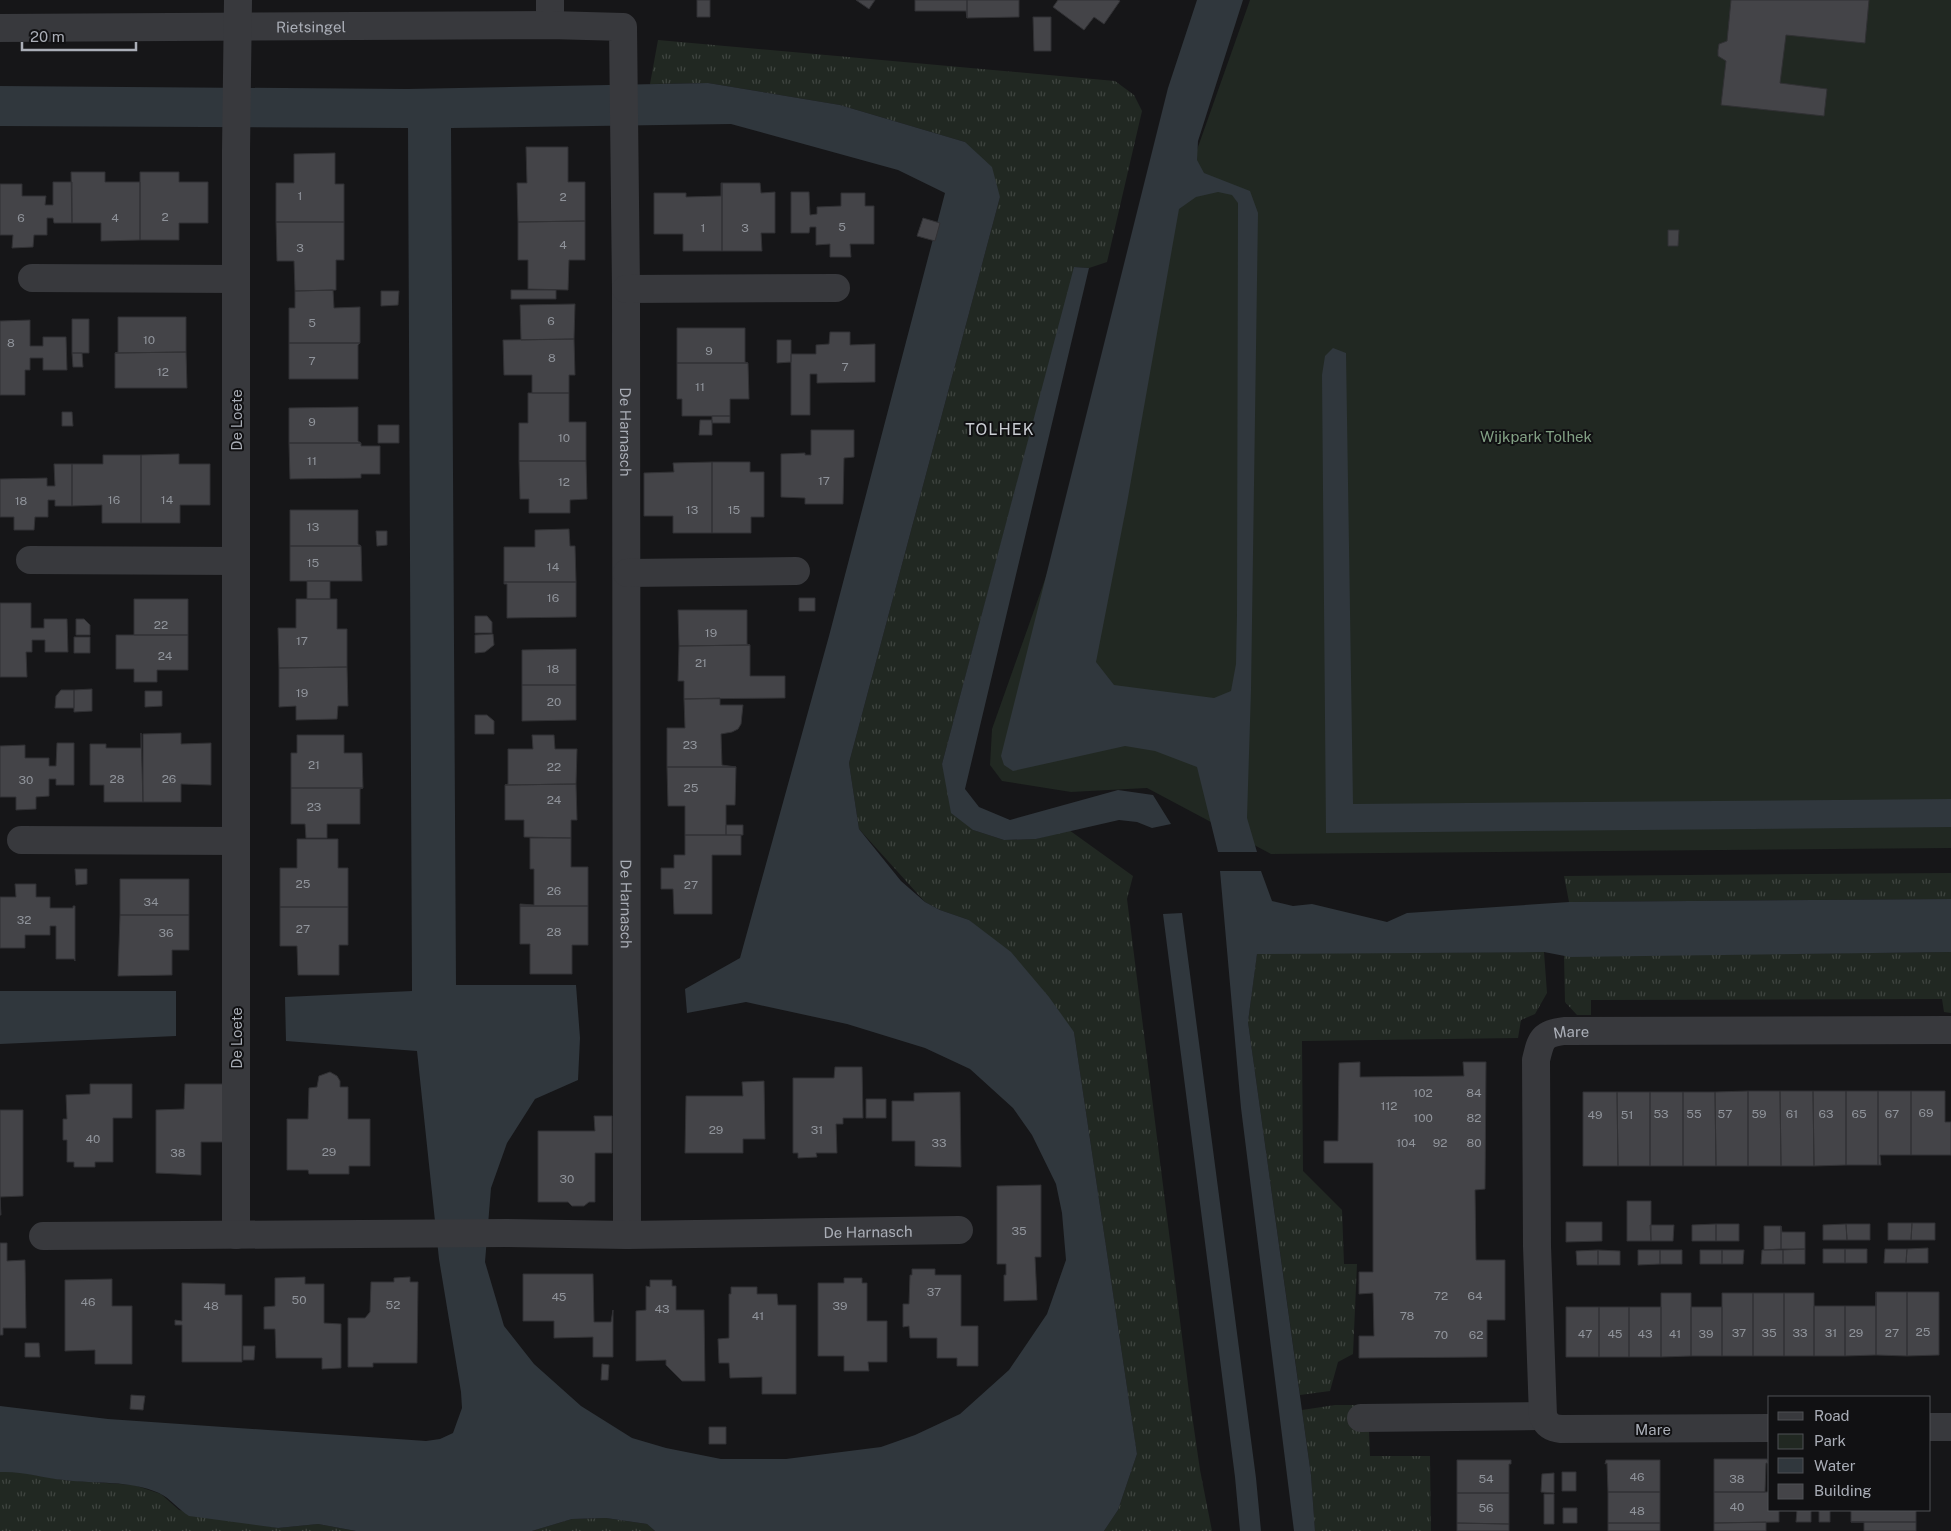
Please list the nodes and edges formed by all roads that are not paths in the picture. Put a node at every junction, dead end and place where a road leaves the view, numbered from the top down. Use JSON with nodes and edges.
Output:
{"nodes":[{"id":1,"x":550,"y":12,"type":"edge"},
{"id":2,"x":238,"y":13,"type":"edge"},
{"id":3,"x":623,"y":27,"type":"joint"},
{"id":4,"x":0,"y":28,"type":"edge"},
{"id":5,"x":32,"y":278,"type":"dead end"},
{"id":6,"x":236,"y":279,"type":"junction"},
{"id":7,"x":836,"y":288,"type":"dead end"},
{"id":8,"x":626,"y":289,"type":"junction"},
{"id":9,"x":30,"y":560,"type":"dead end"},
{"id":10,"x":236,"y":561,"type":"junction"},
{"id":11,"x":796,"y":571,"type":"dead end"},
{"id":12,"x":626,"y":573,"type":"junction"},
{"id":13,"x":21,"y":840,"type":"dead end"},
{"id":14,"x":236,"y":841,"type":"junction"},
{"id":15,"x":1951,"y":1030,"type":"edge"},
{"id":16,"x":959,"y":1230,"type":"dead end"},
{"id":17,"x":236,"y":1235,"type":"junction"},
{"id":18,"x":627,"y":1235,"type":"junction"},
{"id":19,"x":43,"y":1236,"type":"dead end"},
{"id":20,"x":1543,"y":1416,"type":"junction"},
{"id":21,"x":1361,"y":1418,"type":"dead end"},
{"id":22,"x":1951,"y":1427,"type":"edge"},
{"id":23,"x":1768,"y":1428,"type":"edge"},
{"id":24,"x":1931,"y":1428,"type":"edge"}],
"edges":[{"from":1,"to":2,"type":"street","name":"Rietsingel"},
{"from":1,"to":3,"type":"street","name":"Rietsingel"},
{"from":2,"to":4,"type":"street","name":"Rietsingel"},
{"from":2,"to":6,"type":"street","name":"De Loete"},
{"from":3,"to":8,"type":"street","name":"De Harnasch"},
{"from":5,"to":6,"type":"street"},
{"from":6,"to":10,"type":"street","name":"De Loete"},
{"from":7,"to":8,"type":"street"},
{"from":8,"to":12,"type":"street","name":"De Harnasch"},
{"from":9,"to":10,"type":"street"},
{"from":10,"to":14,"type":"street","name":"De Loete"},
{"from":11,"to":12,"type":"street"},
{"from":12,"to":18,"type":"street","name":"De Harnasch"},
{"from":13,"to":14,"type":"street"},
{"from":14,"to":17,"type":"street","name":"De Loete"},
{"from":15,"to":20,"type":"street","name":"Mare"},
{"from":16,"to":18,"type":"street","name":"De Harnasch"},
{"from":17,"to":18,"type":"street","name":"De Harnasch"},
{"from":17,"to":19,"type":"street"},
{"from":20,"to":21,"type":"street"},
{"from":20,"to":23,"type":"street","name":"Mare"},
{"from":22,"to":24,"type":"street"}]}
